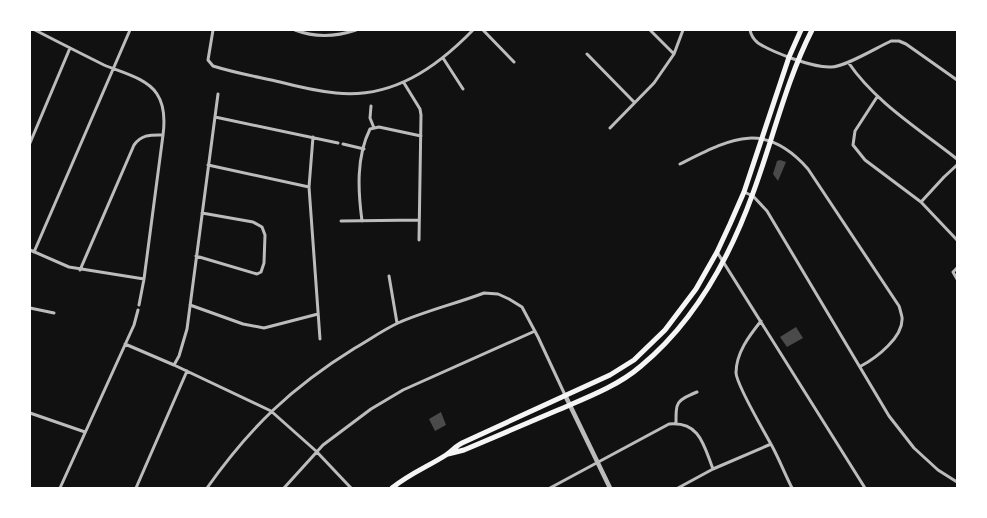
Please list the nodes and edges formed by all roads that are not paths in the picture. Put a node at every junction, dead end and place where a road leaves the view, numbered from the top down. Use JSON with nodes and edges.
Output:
{"nodes":[{"id":1,"x":35,"y":30,"type":"edge"},
{"id":2,"x":130,"y":30,"type":"edge"},
{"id":3,"x":213,"y":30,"type":"edge"},
{"id":4,"x":296,"y":30,"type":"edge"},
{"id":5,"x":356,"y":30,"type":"edge"},
{"id":6,"x":473,"y":30,"type":"edge"},
{"id":7,"x":483,"y":30,"type":"edge"},
{"id":8,"x":650,"y":30,"type":"edge"},
{"id":9,"x":683,"y":30,"type":"edge"},
{"id":10,"x":750,"y":30,"type":"edge"},
{"id":11,"x":801,"y":30,"type":"edge"},
{"id":12,"x":812,"y":30,"type":"edge"},
{"id":13,"x":70,"y":48,"type":"junction"},
{"id":14,"x":587,"y":54,"type":"dead end"},
{"id":15,"x":674,"y":54,"type":"junction"},
{"id":16,"x":789,"y":57,"type":"junction"},
{"id":17,"x":443,"y":58,"type":"junction"},
{"id":18,"x":798,"y":60,"type":"junction"},
{"id":19,"x":514,"y":62,"type":"dead end"},
{"id":20,"x":848,"y":62,"type":"junction"},
{"id":21,"x":114,"y":70,"type":"junction"},
{"id":22,"x":957,"y":80,"type":"edge"},
{"id":23,"x":404,"y":83,"type":"junction"},
{"id":24,"x":463,"y":89,"type":"dead end"},
{"id":25,"x":218,"y":94,"type":"dead end"},
{"id":26,"x":877,"y":97,"type":"junction"},
{"id":27,"x":634,"y":102,"type":"junction"},
{"id":28,"x":371,"y":106,"type":"dead end"},
{"id":29,"x":214,"y":117,"type":"junction"},
{"id":30,"x":374,"y":128,"type":"junction"},
{"id":31,"x":610,"y":128,"type":"dead end"},
{"id":32,"x":164,"y":135,"type":"junction"},
{"id":33,"x":421,"y":136,"type":"junction"},
{"id":34,"x":313,"y":137,"type":"junction"},
{"id":35,"x":762,"y":139,"type":"junction"},
{"id":36,"x":772,"y":142,"type":"junction"},
{"id":37,"x":30,"y":143,"type":"edge"},
{"id":38,"x":364,"y":149,"type":"junction"},
{"id":39,"x":957,"y":159,"type":"edge"},
{"id":40,"x":680,"y":164,"type":"dead end"},
{"id":41,"x":208,"y":165,"type":"junction"},
{"id":42,"x":957,"y":165,"type":"edge"},
{"id":43,"x":310,"y":186,"type":"junction"},
{"id":44,"x":744,"y":192,"type":"junction"},
{"id":45,"x":753,"y":196,"type":"junction"},
{"id":46,"x":921,"y":202,"type":"junction"},
{"id":47,"x":202,"y":213,"type":"junction"},
{"id":48,"x":419,"y":220,"type":"junction"},
{"id":49,"x":341,"y":221,"type":"dead end"},
{"id":50,"x":362,"y":221,"type":"junction"},
{"id":51,"x":419,"y":240,"type":"dead end"},
{"id":52,"x":957,"y":240,"type":"edge"},
{"id":53,"x":32,"y":251,"type":"edge"},
{"id":54,"x":717,"y":252,"type":"junction"},
{"id":55,"x":196,"y":256,"type":"junction"},
{"id":56,"x":723,"y":261,"type":"junction"},
{"id":57,"x":957,"y":268,"type":"edge"},
{"id":58,"x":80,"y":270,"type":"junction"},
{"id":59,"x":389,"y":276,"type":"dead end"},
{"id":60,"x":144,"y":279,"type":"junction"},
{"id":61,"x":957,"y":279,"type":"edge"},
{"id":62,"x":139,"y":305,"type":"dead end"},
{"id":63,"x":190,"y":305,"type":"junction"},
{"id":64,"x":30,"y":308,"type":"edge"},
{"id":65,"x":138,"y":310,"type":"dead end"},
{"id":66,"x":54,"y":313,"type":"dead end"},
{"id":67,"x":318,"y":314,"type":"junction"},
{"id":68,"x":761,"y":321,"type":"junction"},
{"id":69,"x":397,"y":323,"type":"junction"},
{"id":70,"x":535,"y":332,"type":"junction"},
{"id":71,"x":320,"y":339,"type":"dead end"},
{"id":72,"x":124,"y":344,"type":"junction"},
{"id":73,"x":174,"y":365,"type":"junction"},
{"id":74,"x":860,"y":366,"type":"junction"},
{"id":75,"x":187,"y":371,"type":"junction"},
{"id":76,"x":697,"y":392,"type":"dead end"},
{"id":77,"x":565,"y":395,"type":"junction"},
{"id":78,"x":570,"y":405,"type":"junction"},
{"id":79,"x":271,"y":411,"type":"junction"},
{"id":80,"x":30,"y":413,"type":"edge"},
{"id":81,"x":676,"y":424,"type":"junction"},
{"id":82,"x":85,"y":432,"type":"junction"},
{"id":83,"x":771,"y":444,"type":"junction"},
{"id":84,"x":316,"y":452,"type":"junction"},
{"id":85,"x":447,"y":454,"type":"junction"},
{"id":86,"x":598,"y":462,"type":"junction"},
{"id":87,"x":713,"y":469,"type":"junction"},
{"id":88,"x":957,"y":482,"type":"edge"},
{"id":89,"x":60,"y":488,"type":"edge"},
{"id":90,"x":136,"y":488,"type":"edge"},
{"id":91,"x":207,"y":488,"type":"edge"},
{"id":92,"x":284,"y":488,"type":"edge"},
{"id":93,"x":351,"y":488,"type":"edge"},
{"id":94,"x":392,"y":488,"type":"edge"},
{"id":95,"x":550,"y":488,"type":"edge"},
{"id":96,"x":610,"y":488,"type":"edge"},
{"id":97,"x":678,"y":488,"type":"edge"},
{"id":98,"x":792,"y":488,"type":"edge"},
{"id":99,"x":865,"y":488,"type":"edge"}],
"edges":[{"from":1,"to":13,"type":"street"},
{"from":2,"to":21,"type":"street"},
{"from":3,"to":23,"type":"street"},
{"from":4,"to":5,"type":"street"},
{"from":6,"to":17,"type":"street"},
{"from":7,"to":19,"type":"street"},
{"from":8,"to":15,"type":"street"},
{"from":9,"to":15,"type":"street"},
{"from":10,"to":16,"type":"street"},
{"from":11,"to":16,"type":"main road"},
{"from":12,"to":18,"type":"main road"},
{"from":13,"to":21,"type":"street"},
{"from":13,"to":37,"type":"street"},
{"from":14,"to":27,"type":"street"},
{"from":15,"to":27,"type":"street"},
{"from":16,"to":18,"type":"street"},
{"from":16,"to":35,"type":"main road"},
{"from":17,"to":23,"type":"street"},
{"from":17,"to":24,"type":"street"},
{"from":18,"to":20,"type":"street"},
{"from":18,"to":36,"type":"main road"},
{"from":20,"to":22,"type":"street"},
{"from":20,"to":26,"type":"street"},
{"from":21,"to":32,"type":"street"},
{"from":21,"to":53,"type":"street"},
{"from":23,"to":33,"type":"street"},
{"from":25,"to":29,"type":"street"},
{"from":26,"to":39,"type":"street"},
{"from":26,"to":46,"type":"street"},
{"from":27,"to":31,"type":"street"},
{"from":28,"to":30,"type":"street"},
{"from":29,"to":34,"type":"street"},
{"from":29,"to":41,"type":"street"},
{"from":30,"to":33,"type":"street"},
{"from":30,"to":38,"type":"street"},
{"from":32,"to":58,"type":"street"},
{"from":32,"to":60,"type":"street"},
{"from":33,"to":48,"type":"street"},
{"from":34,"to":38,"type":"street"},
{"from":34,"to":43,"type":"street"},
{"from":35,"to":36,"type":"street"},
{"from":35,"to":40,"type":"street"},
{"from":35,"to":44,"type":"main road"},
{"from":36,"to":45,"type":"main road"},
{"from":36,"to":74,"type":"street"},
{"from":38,"to":50,"type":"street"},
{"from":41,"to":43,"type":"street"},
{"from":41,"to":47,"type":"street"},
{"from":42,"to":46,"type":"street"},
{"from":43,"to":67,"type":"street"},
{"from":44,"to":45,"type":"street"},
{"from":44,"to":54,"type":"main road"},
{"from":45,"to":56,"type":"main road"},
{"from":45,"to":74,"type":"street"},
{"from":46,"to":52,"type":"street"},
{"from":47,"to":55,"type":"street"},
{"from":47,"to":55,"type":"street"},
{"from":48,"to":50,"type":"street"},
{"from":48,"to":51,"type":"street"},
{"from":49,"to":50,"type":"street"},
{"from":53,"to":58,"type":"street"},
{"from":54,"to":56,"type":"street"},
{"from":54,"to":77,"type":"main road"},
{"from":55,"to":63,"type":"street"},
{"from":56,"to":68,"type":"street"},
{"from":56,"to":78,"type":"main road"},
{"from":57,"to":61,"type":"street"},
{"from":58,"to":60,"type":"street"},
{"from":59,"to":69,"type":"street"},
{"from":60,"to":62,"type":"street"},
{"from":63,"to":67,"type":"street"},
{"from":63,"to":73,"type":"street"},
{"from":64,"to":66,"type":"street"},
{"from":65,"to":72,"type":"street"},
{"from":67,"to":71,"type":"street"},
{"from":68,"to":83,"type":"street"},
{"from":68,"to":99,"type":"street"},
{"from":69,"to":70,"type":"street"},
{"from":69,"to":79,"type":"street"},
{"from":70,"to":77,"type":"street"},
{"from":70,"to":84,"type":"street"},
{"from":72,"to":73,"type":"street"},
{"from":72,"to":82,"type":"street"},
{"from":73,"to":75,"type":"street"},
{"from":74,"to":88,"type":"street"},
{"from":75,"to":79,"type":"street"},
{"from":75,"to":90,"type":"street"},
{"from":76,"to":81,"type":"street"},
{"from":77,"to":78,"type":"street"},
{"from":77,"to":85,"type":"main road"},
{"from":78,"to":85,"type":"main road"},
{"from":78,"to":86,"type":"street"},
{"from":79,"to":84,"type":"street"},
{"from":79,"to":91,"type":"street"},
{"from":80,"to":82,"type":"street"},
{"from":81,"to":86,"type":"street"},
{"from":81,"to":87,"type":"street"},
{"from":82,"to":89,"type":"street"},
{"from":83,"to":87,"type":"street"},
{"from":83,"to":98,"type":"street"},
{"from":84,"to":92,"type":"street"},
{"from":84,"to":93,"type":"street"},
{"from":85,"to":94,"type":"main road"},
{"from":86,"to":95,"type":"street"},
{"from":86,"to":96,"type":"street"},
{"from":87,"to":97,"type":"street"}]}
